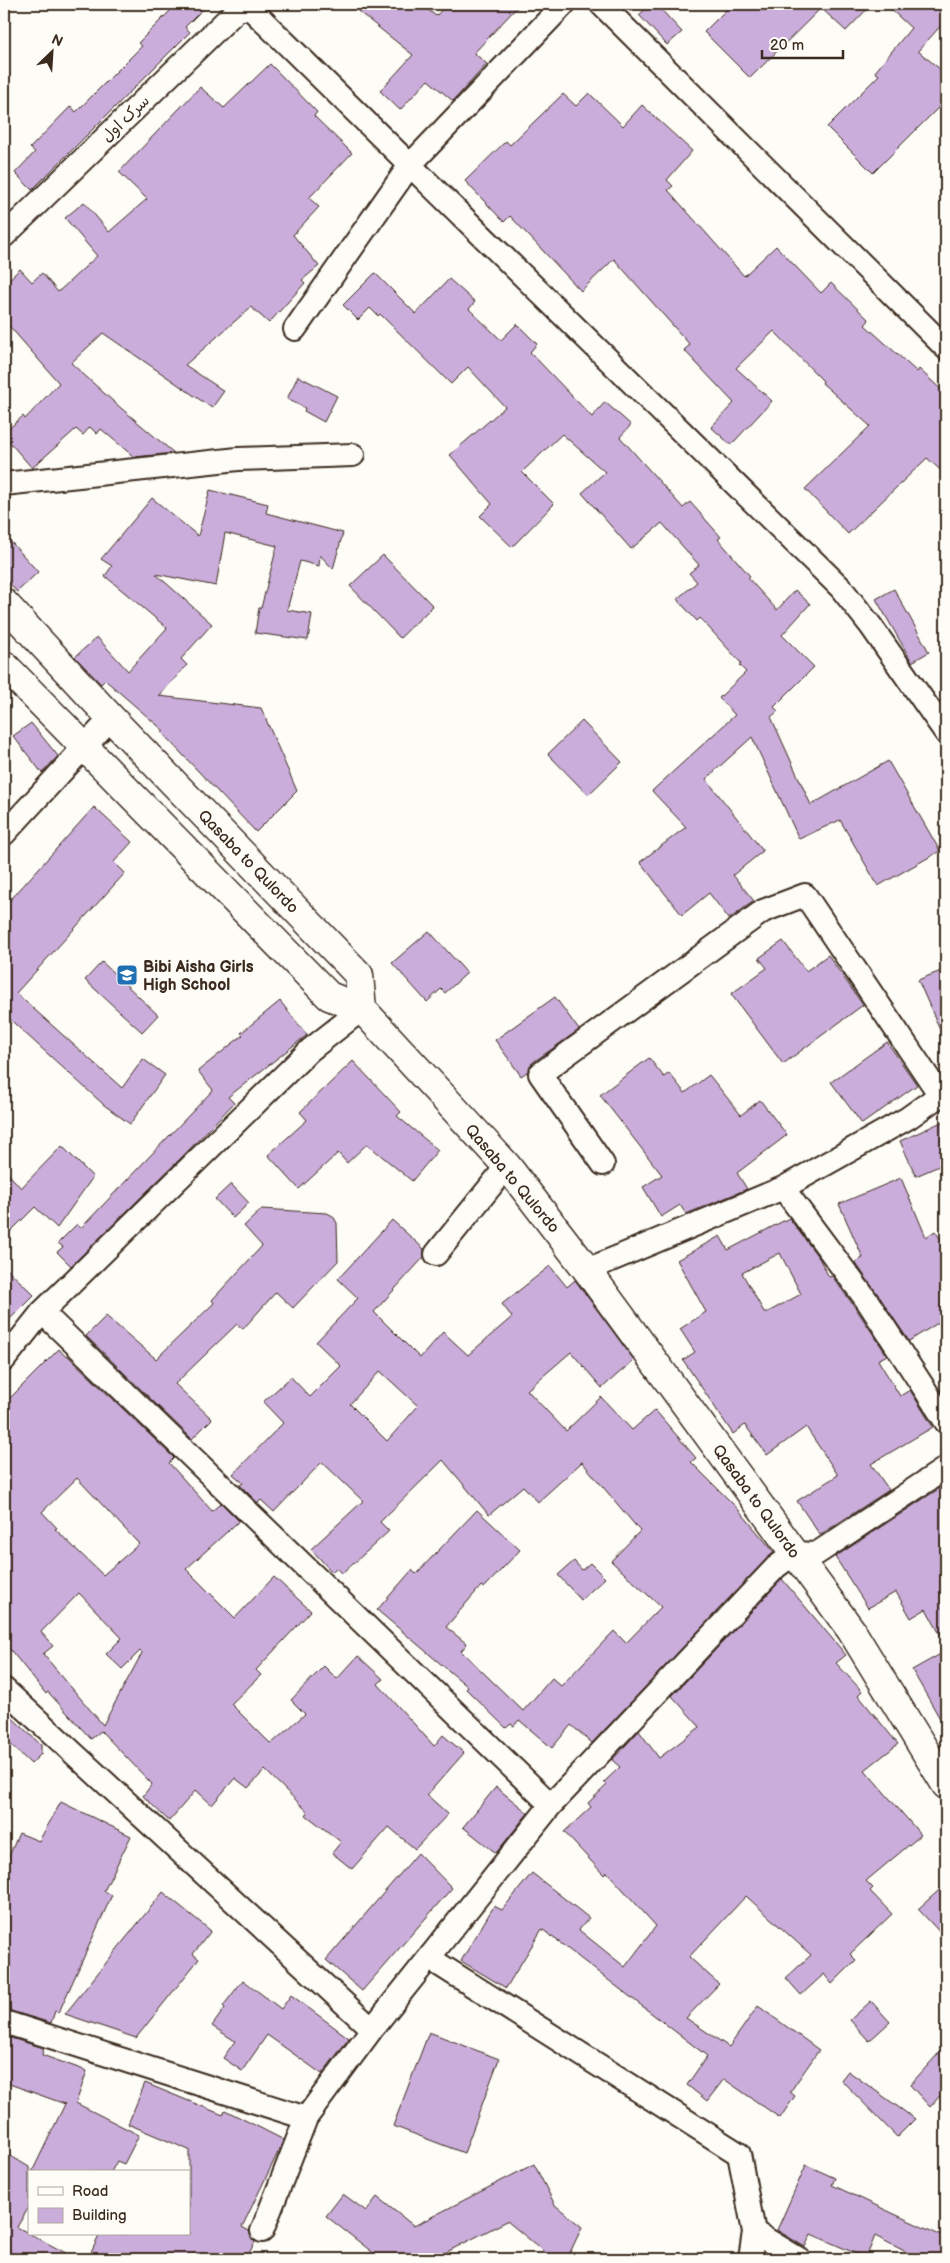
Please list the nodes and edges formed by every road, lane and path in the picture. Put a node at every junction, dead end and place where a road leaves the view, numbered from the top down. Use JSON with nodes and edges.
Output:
{"nodes":[{"id":1,"x":564,"y":4,"type":"edge"},
{"id":2,"x":601,"y":4,"type":"edge"},
{"id":3,"x":410,"y":165,"type":"junction"},
{"id":4,"x":4,"y":236,"type":"edge"},
{"id":5,"x":295,"y":329,"type":"dead end"},
{"id":6,"x":946,"y":348,"type":"edge"},
{"id":7,"x":353,"y":455,"type":"dead end"},
{"id":8,"x":4,"y":484,"type":"edge"},
{"id":9,"x":4,"y":603,"type":"edge"},
{"id":10,"x":4,"y":665,"type":"edge"},
{"id":11,"x":111,"y":718,"type":"junction"},
{"id":12,"x":946,"y":733,"type":"edge"},
{"id":13,"x":84,"y":747,"type":"junction"},
{"id":14,"x":4,"y":834,"type":"edge"},
{"id":15,"x":362,"y":1008,"type":"junction"},
{"id":16,"x":943,"y":1095,"type":"edge"},
{"id":17,"x":603,"y":1164,"type":"dead end"},
{"id":18,"x":507,"y":1166,"type":"junction"},
{"id":19,"x":783,"y":1188,"type":"junction"},
{"id":20,"x":436,"y":1254,"type":"dead end"},
{"id":21,"x":587,"y":1270,"type":"junction"},
{"id":22,"x":42,"y":1312,"type":"junction"},
{"id":23,"x":4,"y":1360,"type":"edge"},
{"id":24,"x":946,"y":1422,"type":"edge"},
{"id":25,"x":946,"y":1468,"type":"edge"},
{"id":26,"x":795,"y":1552,"type":"junction"},
{"id":27,"x":4,"y":1689,"type":"edge"},
{"id":28,"x":946,"y":1785,"type":"edge"},
{"id":29,"x":551,"y":1806,"type":"junction"},
{"id":30,"x":429,"y":1958,"type":"junction"},
{"id":31,"x":4,"y":2022,"type":"edge"},
{"id":32,"x":372,"y":2029,"type":"junction"},
{"id":33,"x":306,"y":2118,"type":"junction"},
{"id":34,"x":262,"y":2231,"type":"dead end"},
{"id":35,"x":754,"y":2232,"type":"junction"},
{"id":36,"x":750,"y":2259,"type":"edge"},
{"id":37,"x":799,"y":2259,"type":"edge"}],
"edges":[{"from":1,"to":3,"type":"street"},
{"from":2,"to":6,"type":"street"},
{"from":3,"to":4,"type":"street","name":"سرک اول"},
{"from":3,"to":5,"type":"street"},
{"from":3,"to":12,"type":"street"},
{"from":7,"to":8,"type":"street"},
{"from":9,"to":11,"type":"street","name":"Qasaba to Qulordo"},
{"from":10,"to":13,"type":"street"},
{"from":11,"to":13,"type":"street"},
{"from":11,"to":15,"type":"street","name":"Qasaba to Qulordo"},
{"from":13,"to":14,"type":"street"},
{"from":13,"to":15,"type":"street"},
{"from":15,"to":18,"type":"street","name":"Qasaba to Qulordo"},
{"from":15,"to":22,"type":"street"},
{"from":16,"to":17,"type":"street"},
{"from":16,"to":19,"type":"street"},
{"from":18,"to":20,"type":"street"},
{"from":18,"to":21,"type":"street","name":"Qasaba to Qulordo"},
{"from":19,"to":21,"type":"street"},
{"from":19,"to":24,"type":"street"},
{"from":21,"to":26,"type":"street","name":"Qasaba to Qulordo"},
{"from":22,"to":23,"type":"street"},
{"from":22,"to":29,"type":"street"},
{"from":25,"to":26,"type":"street"},
{"from":26,"to":28,"type":"street","name":"Qasaba to Qulordo"},
{"from":26,"to":29,"type":"street"},
{"from":27,"to":32,"type":"street"},
{"from":29,"to":30,"type":"street"},
{"from":30,"to":32,"type":"street"},
{"from":30,"to":35,"type":"street"},
{"from":31,"to":33,"type":"street"},
{"from":32,"to":33,"type":"street"},
{"from":33,"to":34,"type":"street"},
{"from":35,"to":36,"type":"street"},
{"from":35,"to":37,"type":"street"}]}
